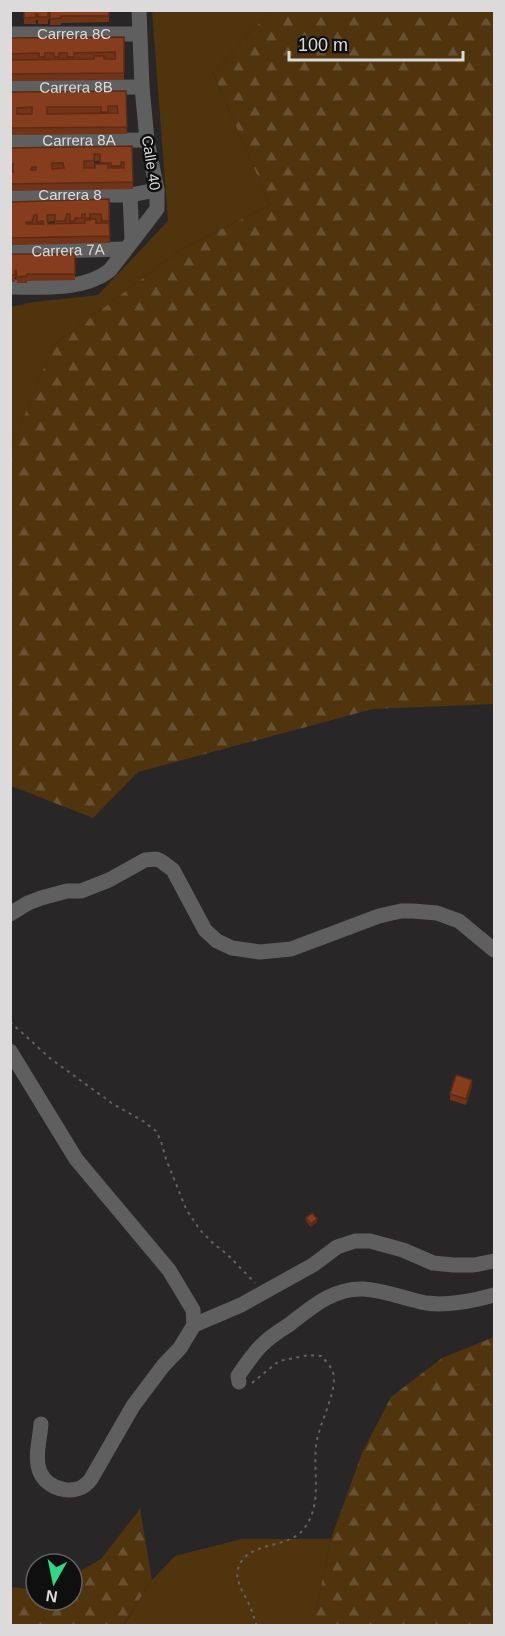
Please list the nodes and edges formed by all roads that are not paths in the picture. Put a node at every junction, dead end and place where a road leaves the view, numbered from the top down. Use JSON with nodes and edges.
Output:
{"nodes":[{"id":1,"x":139,"y":10,"type":"edge"},
{"id":2,"x":10,"y":34,"type":"edge"},
{"id":3,"x":139,"y":34,"type":"junction"},
{"id":4,"x":142,"y":87,"type":"junction"},
{"id":5,"x":10,"y":88,"type":"edge"},
{"id":6,"x":147,"y":140,"type":"junction"},
{"id":7,"x":10,"y":141,"type":"edge"},
{"id":8,"x":157,"y":190,"type":"junction"},
{"id":9,"x":10,"y":195,"type":"edge"},
{"id":10,"x":130,"y":195,"type":"junction"},
{"id":11,"x":129,"y":244,"type":"junction"},
{"id":12,"x":10,"y":252,"type":"edge"},
{"id":13,"x":10,"y":287,"type":"edge"},
{"id":14,"x":10,"y":914,"type":"edge"},
{"id":15,"x":495,"y":950,"type":"edge"},
{"id":16,"x":10,"y":1051,"type":"edge"},
{"id":17,"x":495,"y":1261,"type":"edge"},
{"id":18,"x":495,"y":1295,"type":"edge"},
{"id":19,"x":194,"y":1324,"type":"junction"},
{"id":20,"x":239,"y":1382,"type":"road end"},
{"id":21,"x":41,"y":1424,"type":"dead end"}],
"edges":[{"from":1,"to":3,"type":"street","name":"Calle 40"},
{"from":2,"to":3,"type":"street","name":"Carrera 8C"},
{"from":3,"to":4,"type":"street","name":"Calle 40"},
{"from":4,"to":5,"type":"street","name":"Carrera 8B"},
{"from":4,"to":6,"type":"street","name":"Calle 40"},
{"from":6,"to":7,"type":"street","name":"Carrera 8A"},
{"from":6,"to":8,"type":"street","name":"Calle 40"},
{"from":8,"to":10,"type":"street","name":"Carrera 8"},
{"from":8,"to":11,"type":"street","name":"Calle 40"},
{"from":9,"to":10,"type":"street","name":"Carrera 8"},
{"from":10,"to":11,"type":"street"},
{"from":11,"to":12,"type":"street","name":"Carrera 7A"},
{"from":11,"to":13,"type":"street","name":"Calle 40"},
{"from":14,"to":15,"type":"street"},
{"from":16,"to":19,"type":"street"},
{"from":17,"to":19,"type":"street"},
{"from":18,"to":20,"type":"street"},
{"from":19,"to":21,"type":"street"}]}
